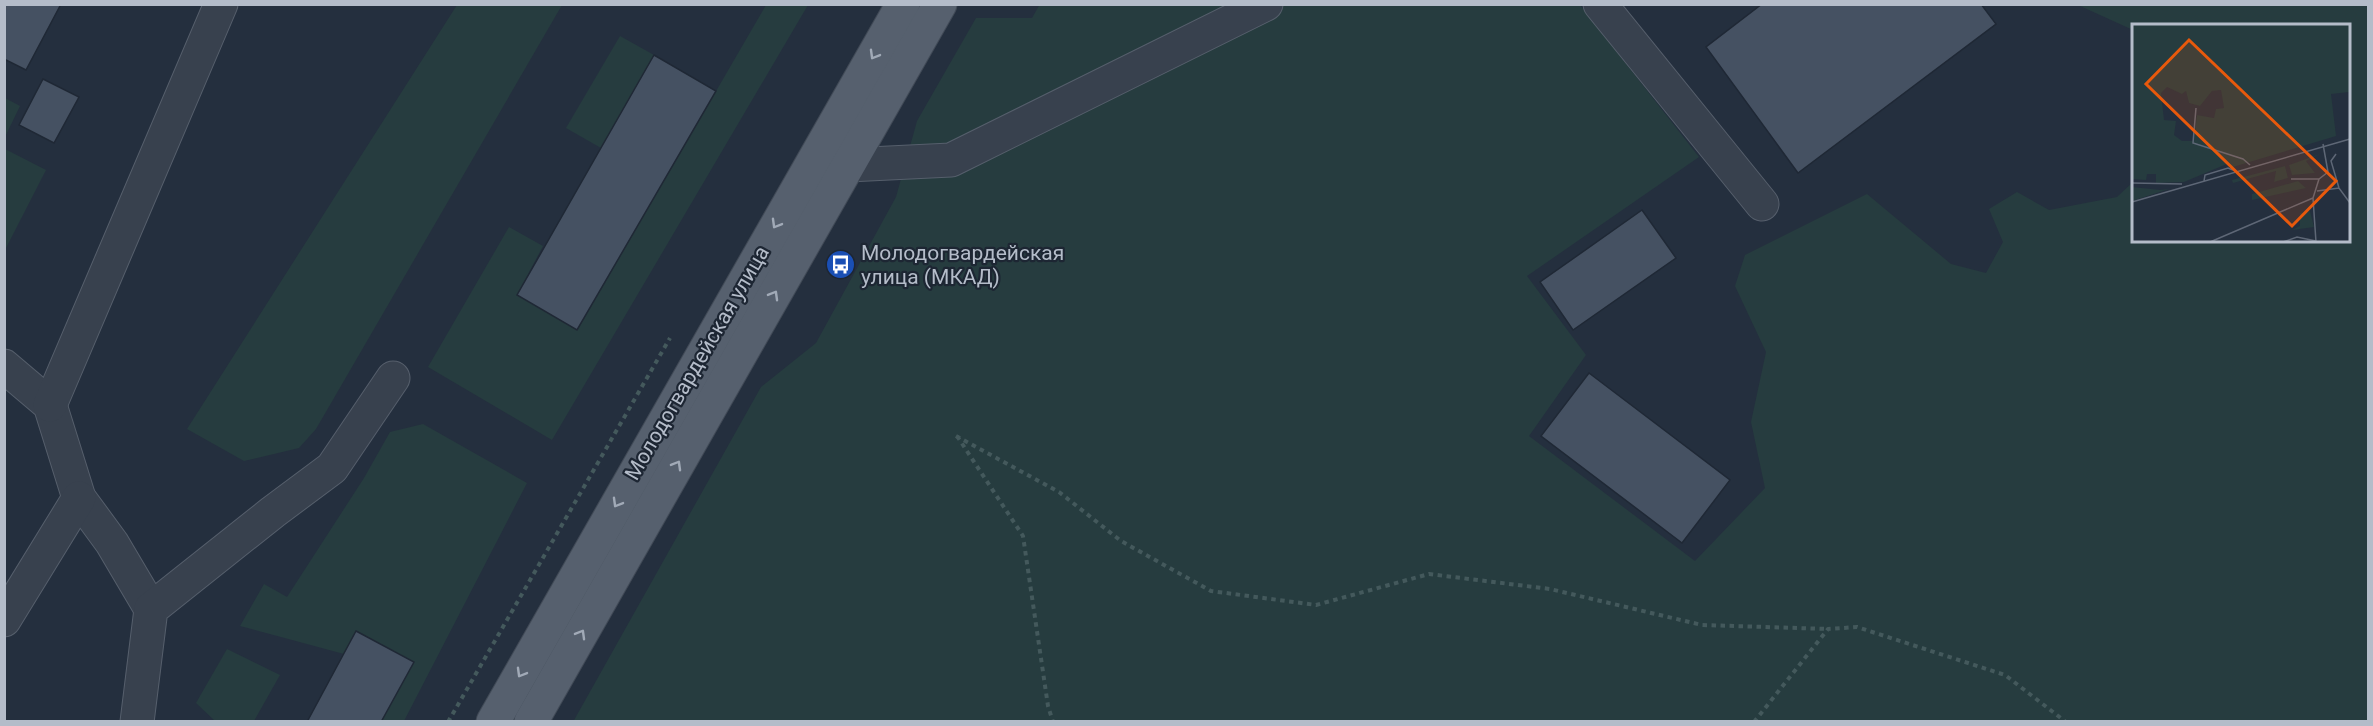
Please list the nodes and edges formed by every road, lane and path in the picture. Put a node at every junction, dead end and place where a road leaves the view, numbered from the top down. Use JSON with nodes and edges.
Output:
{"nodes":[{"id":1,"x":221,"y":4,"type":"edge"},
{"id":2,"x":903,"y":4,"type":"edge"},
{"id":3,"x":940,"y":4,"type":"edge"},
{"id":4,"x":1266,"y":4,"type":"edge"},
{"id":5,"x":1600,"y":4,"type":"edge"},
{"id":6,"x":848,"y":165,"type":"junction"},
{"id":7,"x":1762,"y":204,"type":"dead end"},
{"id":8,"x":4,"y":366,"type":"edge"},
{"id":9,"x":393,"y":378,"type":"dead end"},
{"id":10,"x":50,"y":405,"type":"junction"},
{"id":11,"x":79,"y":498,"type":"junction"},
{"id":12,"x":151,"y":609,"type":"junction"},
{"id":13,"x":4,"y":620,"type":"edge"},
{"id":14,"x":1828,"y":629,"type":"junction"},
{"id":15,"x":137,"y":722,"type":"edge"},
{"id":16,"x":493,"y":722,"type":"edge"},
{"id":17,"x":531,"y":722,"type":"edge"},
{"id":18,"x":1053,"y":722,"type":"edge"},
{"id":19,"x":1754,"y":722,"type":"edge"},
{"id":20,"x":2066,"y":722,"type":"edge"}],
"edges":[{"from":1,"to":10,"type":"lane"},
{"from":2,"to":16,"type":"main road","name":"Молодогвардейская улица","one_way":true},
{"from":3,"to":6,"type":"main road","name":"Молодогвардейская улица"},
{"from":4,"to":6,"type":"lane"},
{"from":5,"to":7,"type":"lane"},
{"from":17,"to":6,"type":"main road","name":"Молодогвардейская улица","one_way":true},
{"from":8,"to":10,"type":"lane"},
{"from":9,"to":12,"type":"lane"},
{"from":10,"to":11,"type":"lane"},
{"from":11,"to":12,"type":"lane"},
{"from":11,"to":13,"type":"lane"},
{"from":12,"to":15,"type":"lane"},
{"from":14,"to":18,"type":"path"},
{"from":14,"to":19,"type":"path"},
{"from":14,"to":20,"type":"path"}]}
